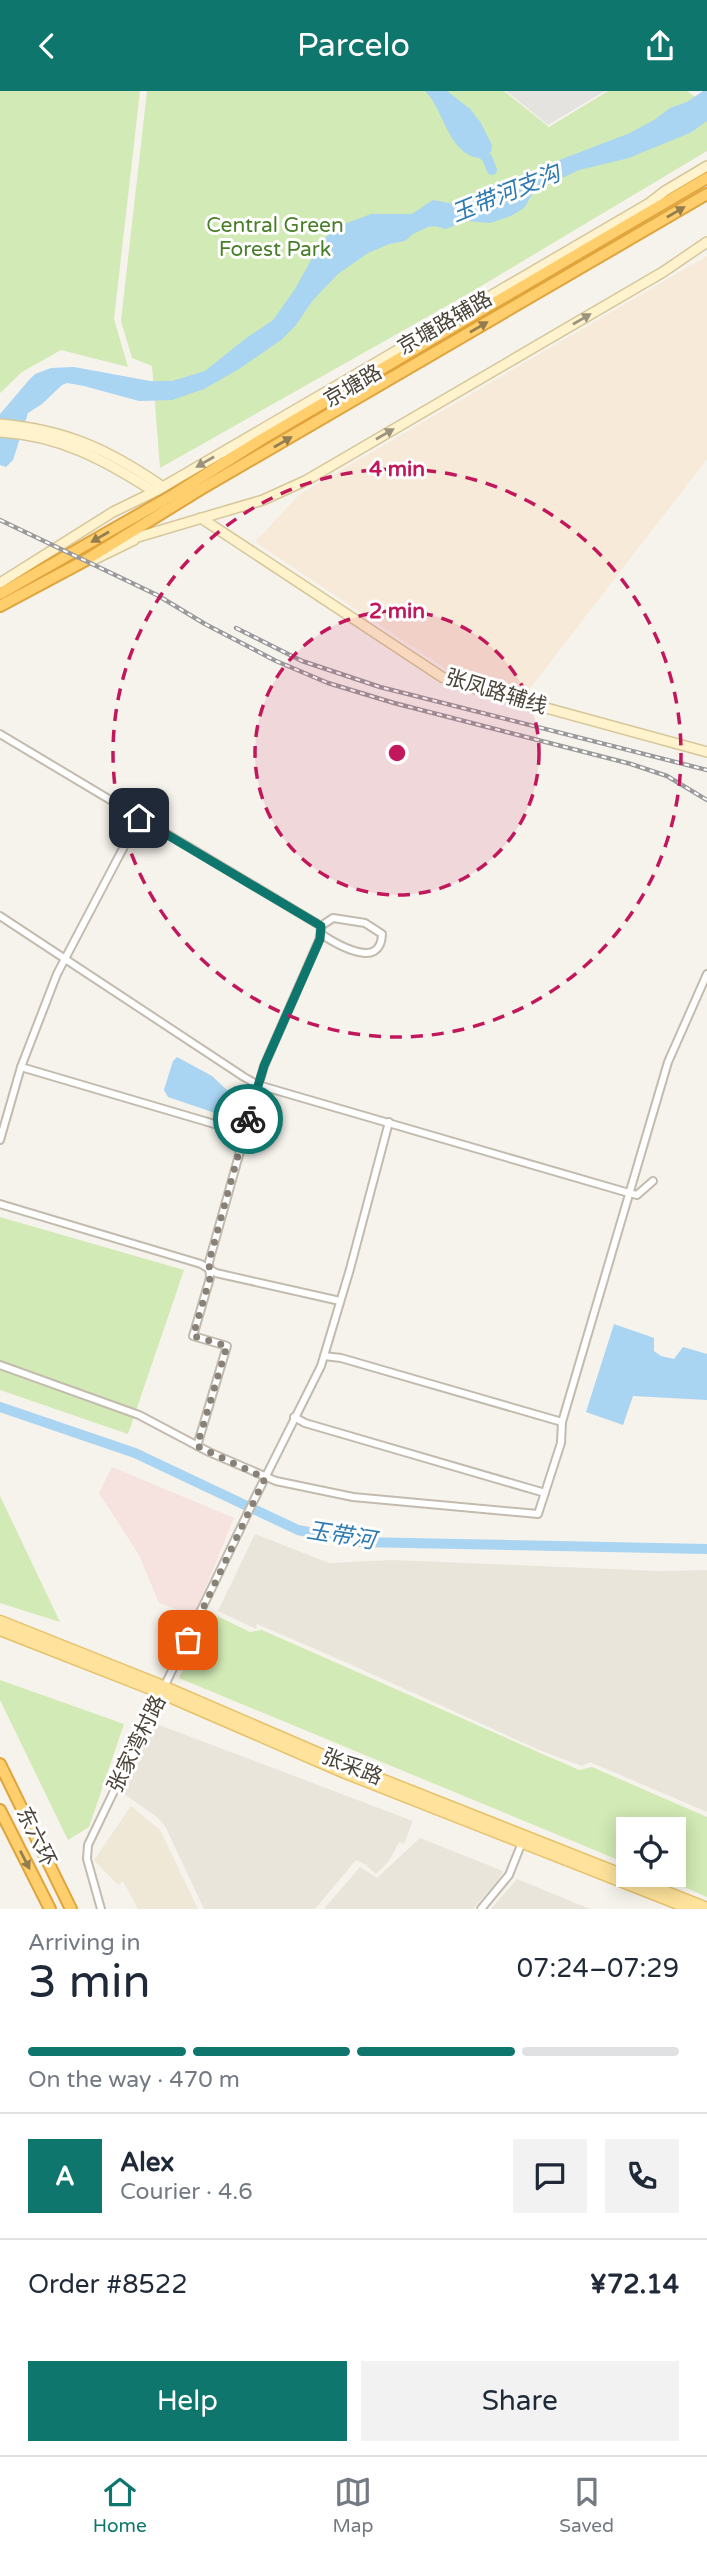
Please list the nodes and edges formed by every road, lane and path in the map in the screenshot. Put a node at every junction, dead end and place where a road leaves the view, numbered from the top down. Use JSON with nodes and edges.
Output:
{"nodes":[{"id":1,"x":707,"y":166,"type":"edge"},
{"id":2,"x":707,"y":179,"type":"edge"},
{"id":3,"x":707,"y":194,"type":"edge"},
{"id":4,"x":707,"y":242,"type":"edge"},
{"id":5,"x":0,"y":424,"type":"edge"},
{"id":6,"x":0,"y":432,"type":"edge"},
{"id":7,"x":158,"y":489,"type":"junction"},
{"id":8,"x":201,"y":518,"type":"junction"},
{"id":9,"x":138,"y":537,"type":"junction"},
{"id":10,"x":119,"y":539,"type":"junction"},
{"id":11,"x":75,"y":565,"type":"junction"},
{"id":12,"x":0,"y":583,"type":"edge"},
{"id":13,"x":0,"y":594,"type":"edge"},
{"id":14,"x":0,"y":606,"type":"edge"},
{"id":15,"x":0,"y":734,"type":"edge"},
{"id":16,"x":707,"y":752,"type":"edge"},
{"id":17,"x":139,"y":818,"type":"junction"},
{"id":18,"x":0,"y":916,"type":"edge"},
{"id":19,"x":321,"y":926,"type":"junction"},
{"id":20,"x":321,"y":934,"type":"junction"},
{"id":21,"x":65,"y":959,"type":"junction"},
{"id":22,"x":707,"y":974,"type":"edge"},
{"id":23,"x":21,"y":1067,"type":"junction"},
{"id":24,"x":258,"y":1085,"type":"junction"},
{"id":25,"x":389,"y":1122,"type":"junction"},
{"id":26,"x":244,"y":1133,"type":"junction"},
{"id":27,"x":0,"y":1140,"type":"edge"},
{"id":28,"x":653,"y":1181,"type":"dead end"},
{"id":29,"x":629,"y":1193,"type":"junction"},
{"id":30,"x":0,"y":1204,"type":"edge"},
{"id":31,"x":209,"y":1269,"type":"junction"},
{"id":32,"x":340,"y":1301,"type":"junction"},
{"id":33,"x":324,"y":1356,"type":"junction"},
{"id":34,"x":0,"y":1365,"type":"edge"},
{"id":35,"x":294,"y":1417,"type":"junction"},
{"id":36,"x":562,"y":1422,"type":"junction"},
{"id":37,"x":197,"y":1446,"type":"junction"},
{"id":38,"x":265,"y":1478,"type":"junction"},
{"id":39,"x":545,"y":1493,"type":"junction"},
{"id":40,"x":0,"y":1621,"type":"edge"},
{"id":41,"x":0,"y":1630,"type":"edge"},
{"id":42,"x":164,"y":1690,"type":"junction"},
{"id":43,"x":0,"y":1765,"type":"edge"},
{"id":44,"x":0,"y":1810,"type":"edge"},
{"id":45,"x":523,"y":1838,"type":"junction"},
{"id":46,"x":48,"y":1907,"type":"edge"},
{"id":47,"x":707,"y":1908,"type":"edge"},
{"id":48,"x":71,"y":1909,"type":"edge"},
{"id":49,"x":101,"y":1909,"type":"edge"},
{"id":50,"x":481,"y":1909,"type":"edge"},
{"id":51,"x":691,"y":1909,"type":"edge"}],
"edges":[{"from":1,"to":7,"type":"street","name":"京塘路辅路","one_way":true},
{"from":2,"to":13,"type":"highway","name":"京塘路","one_way":true},
{"from":10,"to":3,"type":"highway","name":"京塘路","one_way":true},
{"from":8,"to":4,"type":"street","one_way":true},
{"from":5,"to":7,"type":"street"},
{"from":6,"to":7,"type":"street"},
{"from":7,"to":12,"type":"street","name":"京塘路辅路"},
{"from":8,"to":9,"type":"street"},
{"from":8,"to":16,"type":"street","name":"张凤路辅线"},
{"from":9,"to":10,"type":"street"},
{"from":9,"to":11,"type":"street"},
{"from":10,"to":11,"type":"highway","name":"京塘路"},
{"from":11,"to":14,"type":"highway","name":"京塘路"},
{"from":15,"to":17,"type":"street"},
{"from":17,"to":19,"type":"street"},
{"from":17,"to":21,"type":"street"},
{"from":18,"to":21,"type":"street"},
{"from":19,"to":20,"type":"street"},
{"from":19,"to":20,"type":"street"},
{"from":20,"to":24,"type":"street"},
{"from":21,"to":23,"type":"street"},
{"from":21,"to":24,"type":"street"},
{"from":22,"to":29,"type":"street"},
{"from":23,"to":26,"type":"street"},
{"from":23,"to":27,"type":"street"},
{"from":24,"to":25,"type":"street"},
{"from":24,"to":26,"type":"street"},
{"from":25,"to":29,"type":"street"},
{"from":25,"to":32,"type":"street","name":"张家湾村路"},
{"from":26,"to":31,"type":"street"},
{"from":28,"to":29,"type":"street"},
{"from":29,"to":36,"type":"street"},
{"from":30,"to":31,"type":"street"},
{"from":31,"to":32,"type":"street"},
{"from":31,"to":37,"type":"street"},
{"from":32,"to":33,"type":"street","name":"张家湾村路"},
{"from":33,"to":35,"type":"street","name":"张家湾村路"},
{"from":33,"to":36,"type":"street"},
{"from":34,"to":37,"type":"street"},
{"from":35,"to":38,"type":"street","name":"张家湾村路"},
{"from":35,"to":39,"type":"street"},
{"from":36,"to":39,"type":"street"},
{"from":37,"to":38,"type":"street"},
{"from":38,"to":39,"type":"street"},
{"from":38,"to":42,"type":"street","name":"张家湾村路"},
{"from":40,"to":42,"type":"main road","name":"张采路"},
{"from":41,"to":42,"type":"main road","name":"张采路"},
{"from":42,"to":45,"type":"main road","name":"张采路"},
{"from":42,"to":49,"type":"street","name":"张家湾村路"},
{"from":43,"to":48,"type":"highway","name":"东六环"},
{"from":44,"to":46,"type":"highway","one_way":true},
{"from":45,"to":47,"type":"main road","name":"张采路"},
{"from":45,"to":50,"type":"street"},
{"from":45,"to":51,"type":"main road","name":"张采路"}]}
